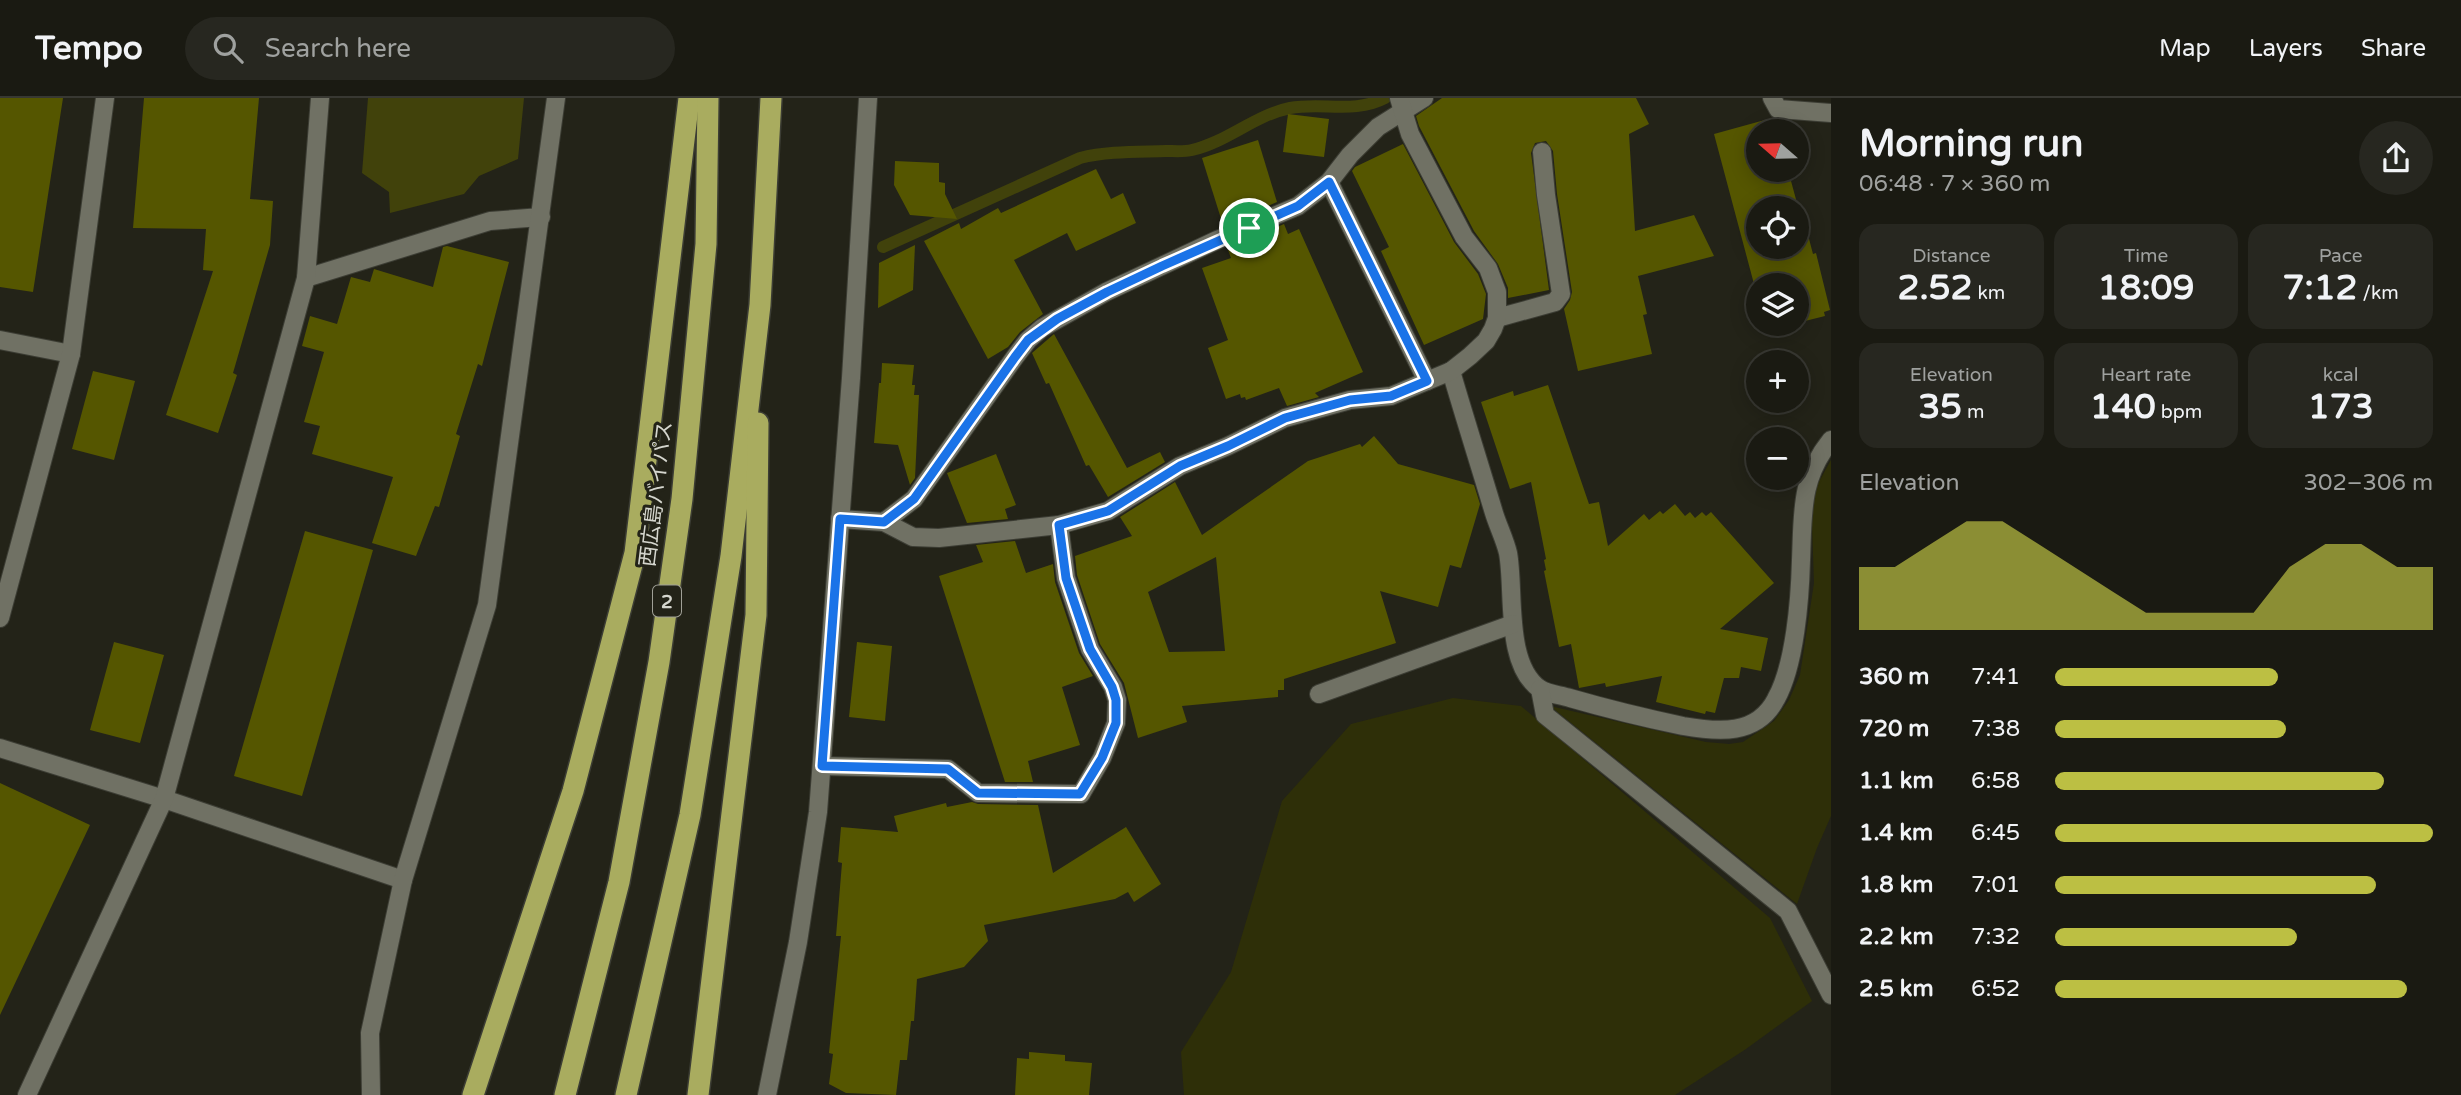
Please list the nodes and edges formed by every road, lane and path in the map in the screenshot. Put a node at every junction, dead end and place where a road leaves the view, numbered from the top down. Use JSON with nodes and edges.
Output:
{"nodes":[{"id":1,"x":105,"y":98,"type":"edge"},
{"id":2,"x":320,"y":98,"type":"edge"},
{"id":3,"x":556,"y":98,"type":"edge"},
{"id":4,"x":689,"y":98,"type":"edge"},
{"id":5,"x":709,"y":98,"type":"edge"},
{"id":6,"x":771,"y":98,"type":"edge"},
{"id":7,"x":868,"y":98,"type":"edge"},
{"id":8,"x":1424,"y":98,"type":"edge"},
{"id":9,"x":1772,"y":98,"type":"edge"},
{"id":10,"x":1400,"y":103,"type":"edge"},
{"id":11,"x":1831,"y":113,"type":"edge"},
{"id":12,"x":1542,"y":152,"type":"dead end"},
{"id":13,"x":1329,"y":182,"type":"junction"},
{"id":14,"x":541,"y":217,"type":"junction"},
{"id":15,"x":306,"y":278,"type":"junction"},
{"id":16,"x":760,"y":305,"type":"junction"},
{"id":17,"x":1497,"y":318,"type":"junction"},
{"id":18,"x":0,"y":340,"type":"edge"},
{"id":19,"x":71,"y":354,"type":"junction"},
{"id":20,"x":1451,"y":371,"type":"junction"},
{"id":21,"x":1427,"y":381,"type":"junction"},
{"id":22,"x":1831,"y":440,"type":"edge"},
{"id":23,"x":840,"y":519,"type":"junction"},
{"id":24,"x":884,"y":522,"type":"junction"},
{"id":25,"x":1059,"y":525,"type":"junction"},
{"id":26,"x":0,"y":618,"type":"edge"},
{"id":27,"x":1513,"y":624,"type":"junction"},
{"id":28,"x":1540,"y":689,"type":"junction"},
{"id":29,"x":1319,"y":694,"type":"dead end"},
{"id":30,"x":0,"y":748,"type":"edge"},
{"id":31,"x":822,"y":766,"type":"junction"},
{"id":32,"x":164,"y":799,"type":"junction"},
{"id":33,"x":403,"y":880,"type":"junction"},
{"id":34,"x":1831,"y":995,"type":"edge"},
{"id":35,"x":27,"y":1095,"type":"edge"},
{"id":36,"x":371,"y":1095,"type":"edge"},
{"id":37,"x":473,"y":1095,"type":"edge"},
{"id":38,"x":565,"y":1095,"type":"edge"},
{"id":39,"x":626,"y":1095,"type":"edge"},
{"id":40,"x":698,"y":1095,"type":"edge"},
{"id":41,"x":767,"y":1095,"type":"edge"}],
"edges":[{"from":1,"to":19,"type":"street"},
{"from":2,"to":15,"type":"street"},
{"from":3,"to":14,"type":"street"},
{"from":4,"to":37,"type":"highway"},
{"from":5,"to":38,"type":"highway","name":"西広島バイパス","number":"2"},
{"from":6,"to":16,"type":"highway"},
{"from":7,"to":23,"type":"street"},
{"from":8,"to":10,"type":"street"},
{"from":9,"to":11,"type":"street"},
{"from":10,"to":13,"type":"street"},
{"from":10,"to":17,"type":"street"},
{"from":12,"to":17,"type":"street"},
{"from":13,"to":21,"type":"street"},
{"from":13,"to":24,"type":"street"},
{"from":14,"to":15,"type":"street"},
{"from":14,"to":33,"type":"street"},
{"from":15,"to":32,"type":"street"},
{"from":16,"to":39,"type":"highway"},
{"from":16,"to":40,"type":"highway"},
{"from":17,"to":20,"type":"street"},
{"from":18,"to":19,"type":"street"},
{"from":19,"to":26,"type":"street"},
{"from":20,"to":21,"type":"street"},
{"from":20,"to":27,"type":"street"},
{"from":21,"to":25,"type":"street"},
{"from":22,"to":28,"type":"street"},
{"from":23,"to":24,"type":"street"},
{"from":23,"to":31,"type":"street"},
{"from":24,"to":25,"type":"street"},
{"from":25,"to":31,"type":"street"},
{"from":27,"to":28,"type":"street"},
{"from":27,"to":29,"type":"street"},
{"from":28,"to":34,"type":"street"},
{"from":30,"to":32,"type":"street"},
{"from":31,"to":41,"type":"street"},
{"from":32,"to":33,"type":"street"},
{"from":32,"to":35,"type":"street"},
{"from":33,"to":36,"type":"street"}]}
